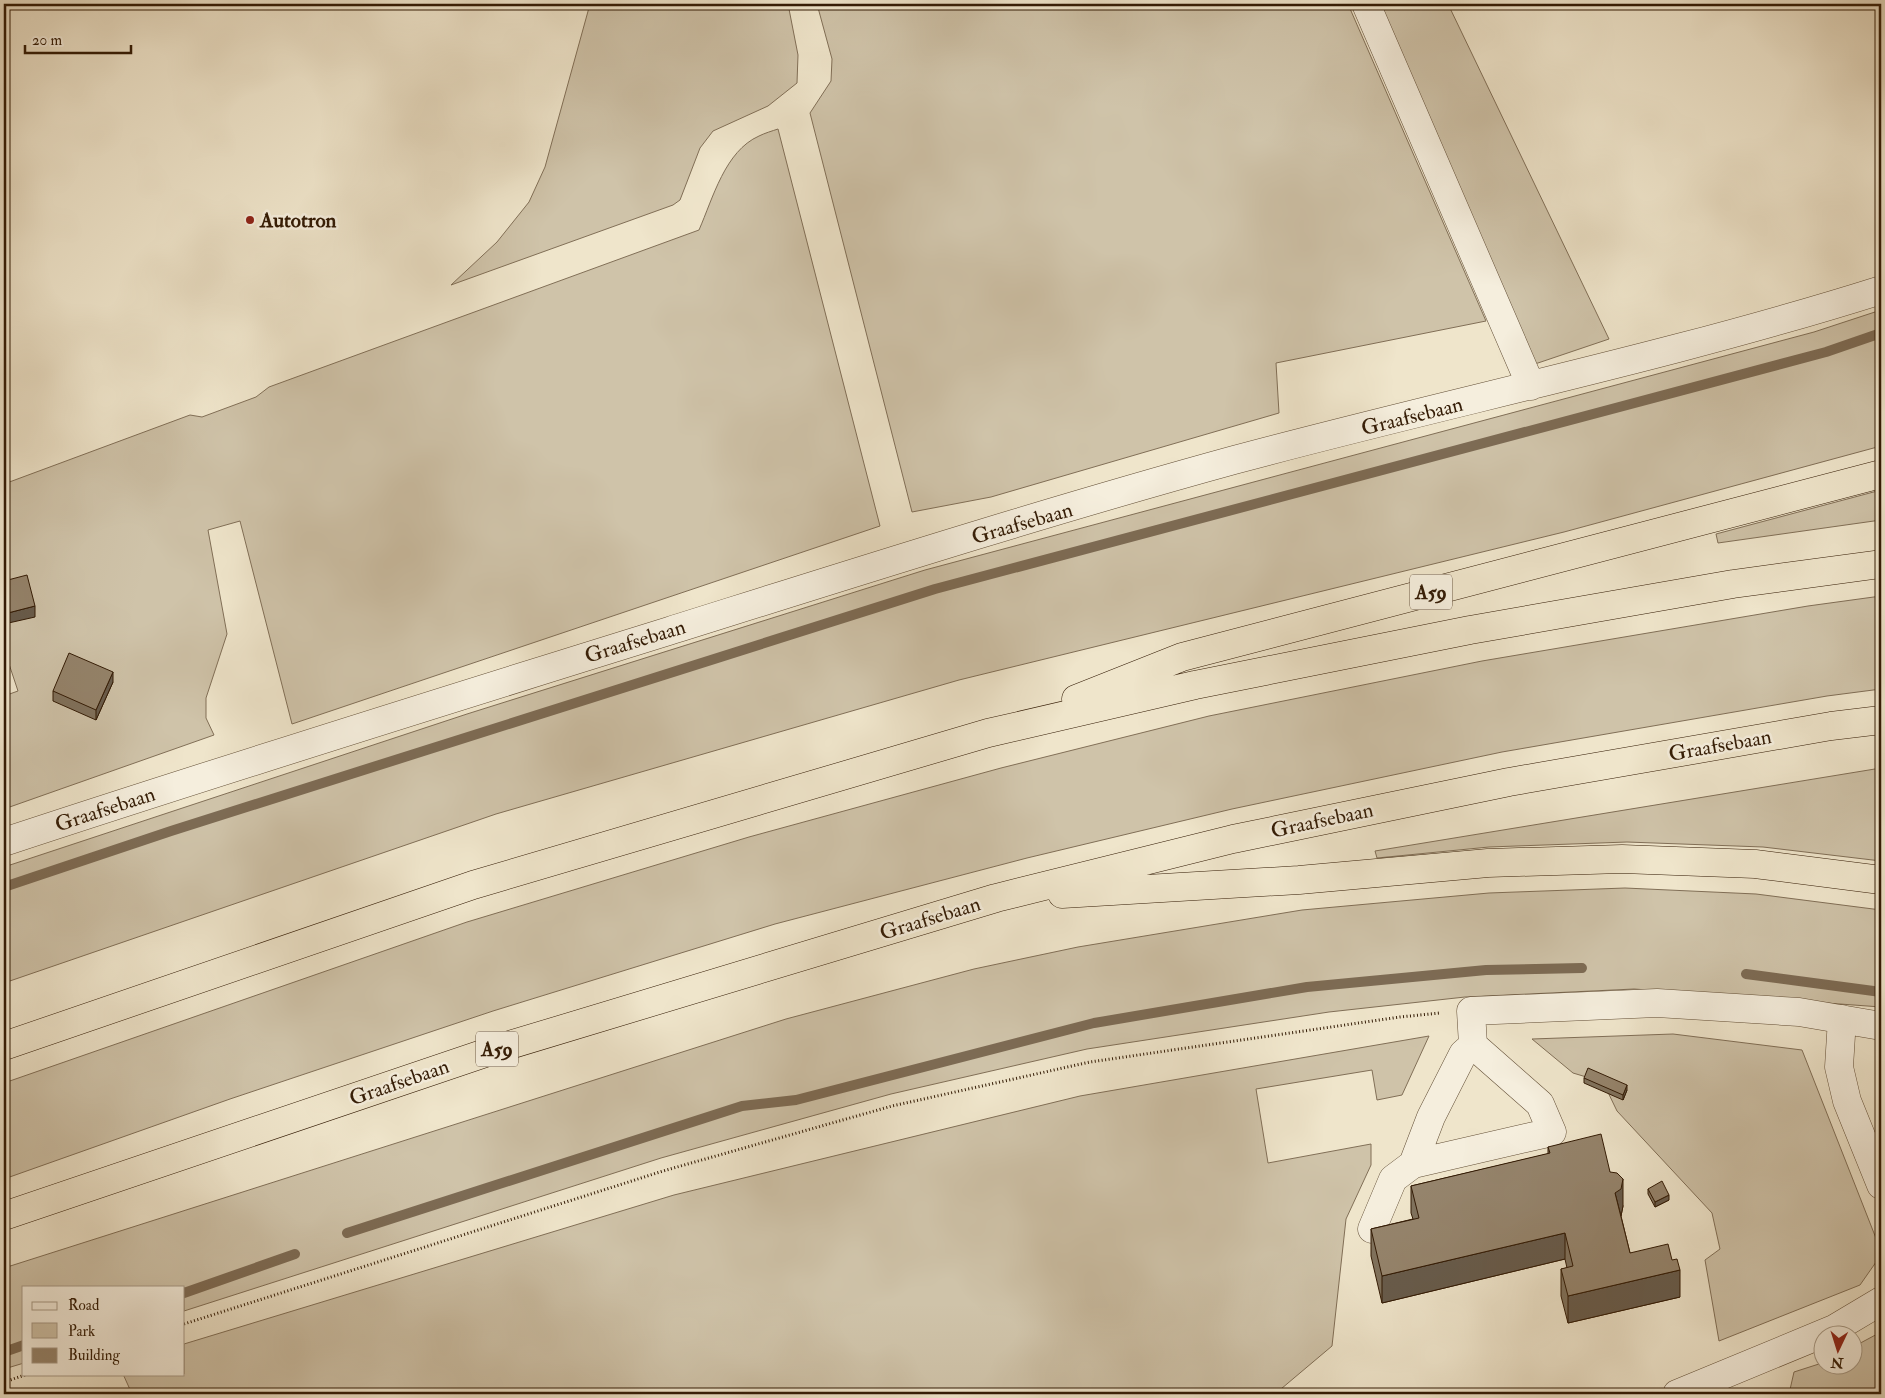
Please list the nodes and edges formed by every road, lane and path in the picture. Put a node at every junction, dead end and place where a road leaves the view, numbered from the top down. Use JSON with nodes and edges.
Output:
{"nodes":[{"id":1,"x":1366,"y":4,"type":"edge"},
{"id":2,"x":1881,"y":290,"type":"edge"},
{"id":3,"x":1531,"y":386,"type":"junction"},
{"id":4,"x":1881,"y":474,"type":"edge"},
{"id":5,"x":1881,"y":564,"type":"edge"},
{"id":6,"x":1881,"y":720,"type":"edge"},
{"id":7,"x":988,"y":733,"type":"junction"},
{"id":8,"x":4,"y":842,"type":"edge"},
{"id":9,"x":1881,"y":880,"type":"edge"},
{"id":10,"x":996,"y":898,"type":"junction"},
{"id":11,"x":1471,"y":1011,"type":"junction"},
{"id":12,"x":1842,"y":1019,"type":"junction"},
{"id":13,"x":1881,"y":1026,"type":"edge"},
{"id":14,"x":1473,"y":1045,"type":"junction"},
{"id":15,"x":4,"y":1046,"type":"edge"},
{"id":16,"x":1413,"y":1164,"type":"junction"},
{"id":17,"x":1881,"y":1185,"type":"edge"},
{"id":18,"x":4,"y":1216,"type":"edge"},
{"id":19,"x":1372,"y":1229,"type":"edge"},
{"id":20,"x":1881,"y":1301,"type":"edge"},
{"id":21,"x":185,"y":1324,"type":"edge"},
{"id":22,"x":22,"y":1376,"type":"edge"},
{"id":23,"x":4,"y":1382,"type":"edge"},
{"id":24,"x":1677,"y":1394,"type":"edge"}],
"edges":[{"from":1,"to":3,"type":"street"},
{"from":2,"to":3,"type":"street","name":"Graafsebaan"},
{"from":3,"to":8,"type":"street","name":"Graafsebaan"},
{"from":4,"to":7,"type":"highway","number":"A59"},
{"from":5,"to":7,"type":"highway","number":"A59"},
{"from":6,"to":10,"type":"highway","name":"Graafsebaan","number":"A59"},
{"from":7,"to":15,"type":"highway","number":"A59"},
{"from":9,"to":10,"type":"highway","number":"A59"},
{"from":10,"to":18,"type":"highway","name":"Graafsebaan","number":"A59"},
{"from":11,"to":12,"type":"street"},
{"from":11,"to":14,"type":"street"},
{"from":11,"to":21,"type":"path"},
{"from":12,"to":13,"type":"street"},
{"from":12,"to":17,"type":"street"},
{"from":14,"to":16,"type":"street"},
{"from":14,"to":16,"type":"street"},
{"from":16,"to":19,"type":"street"},
{"from":20,"to":24,"type":"street"},
{"from":22,"to":23,"type":"path"}]}
